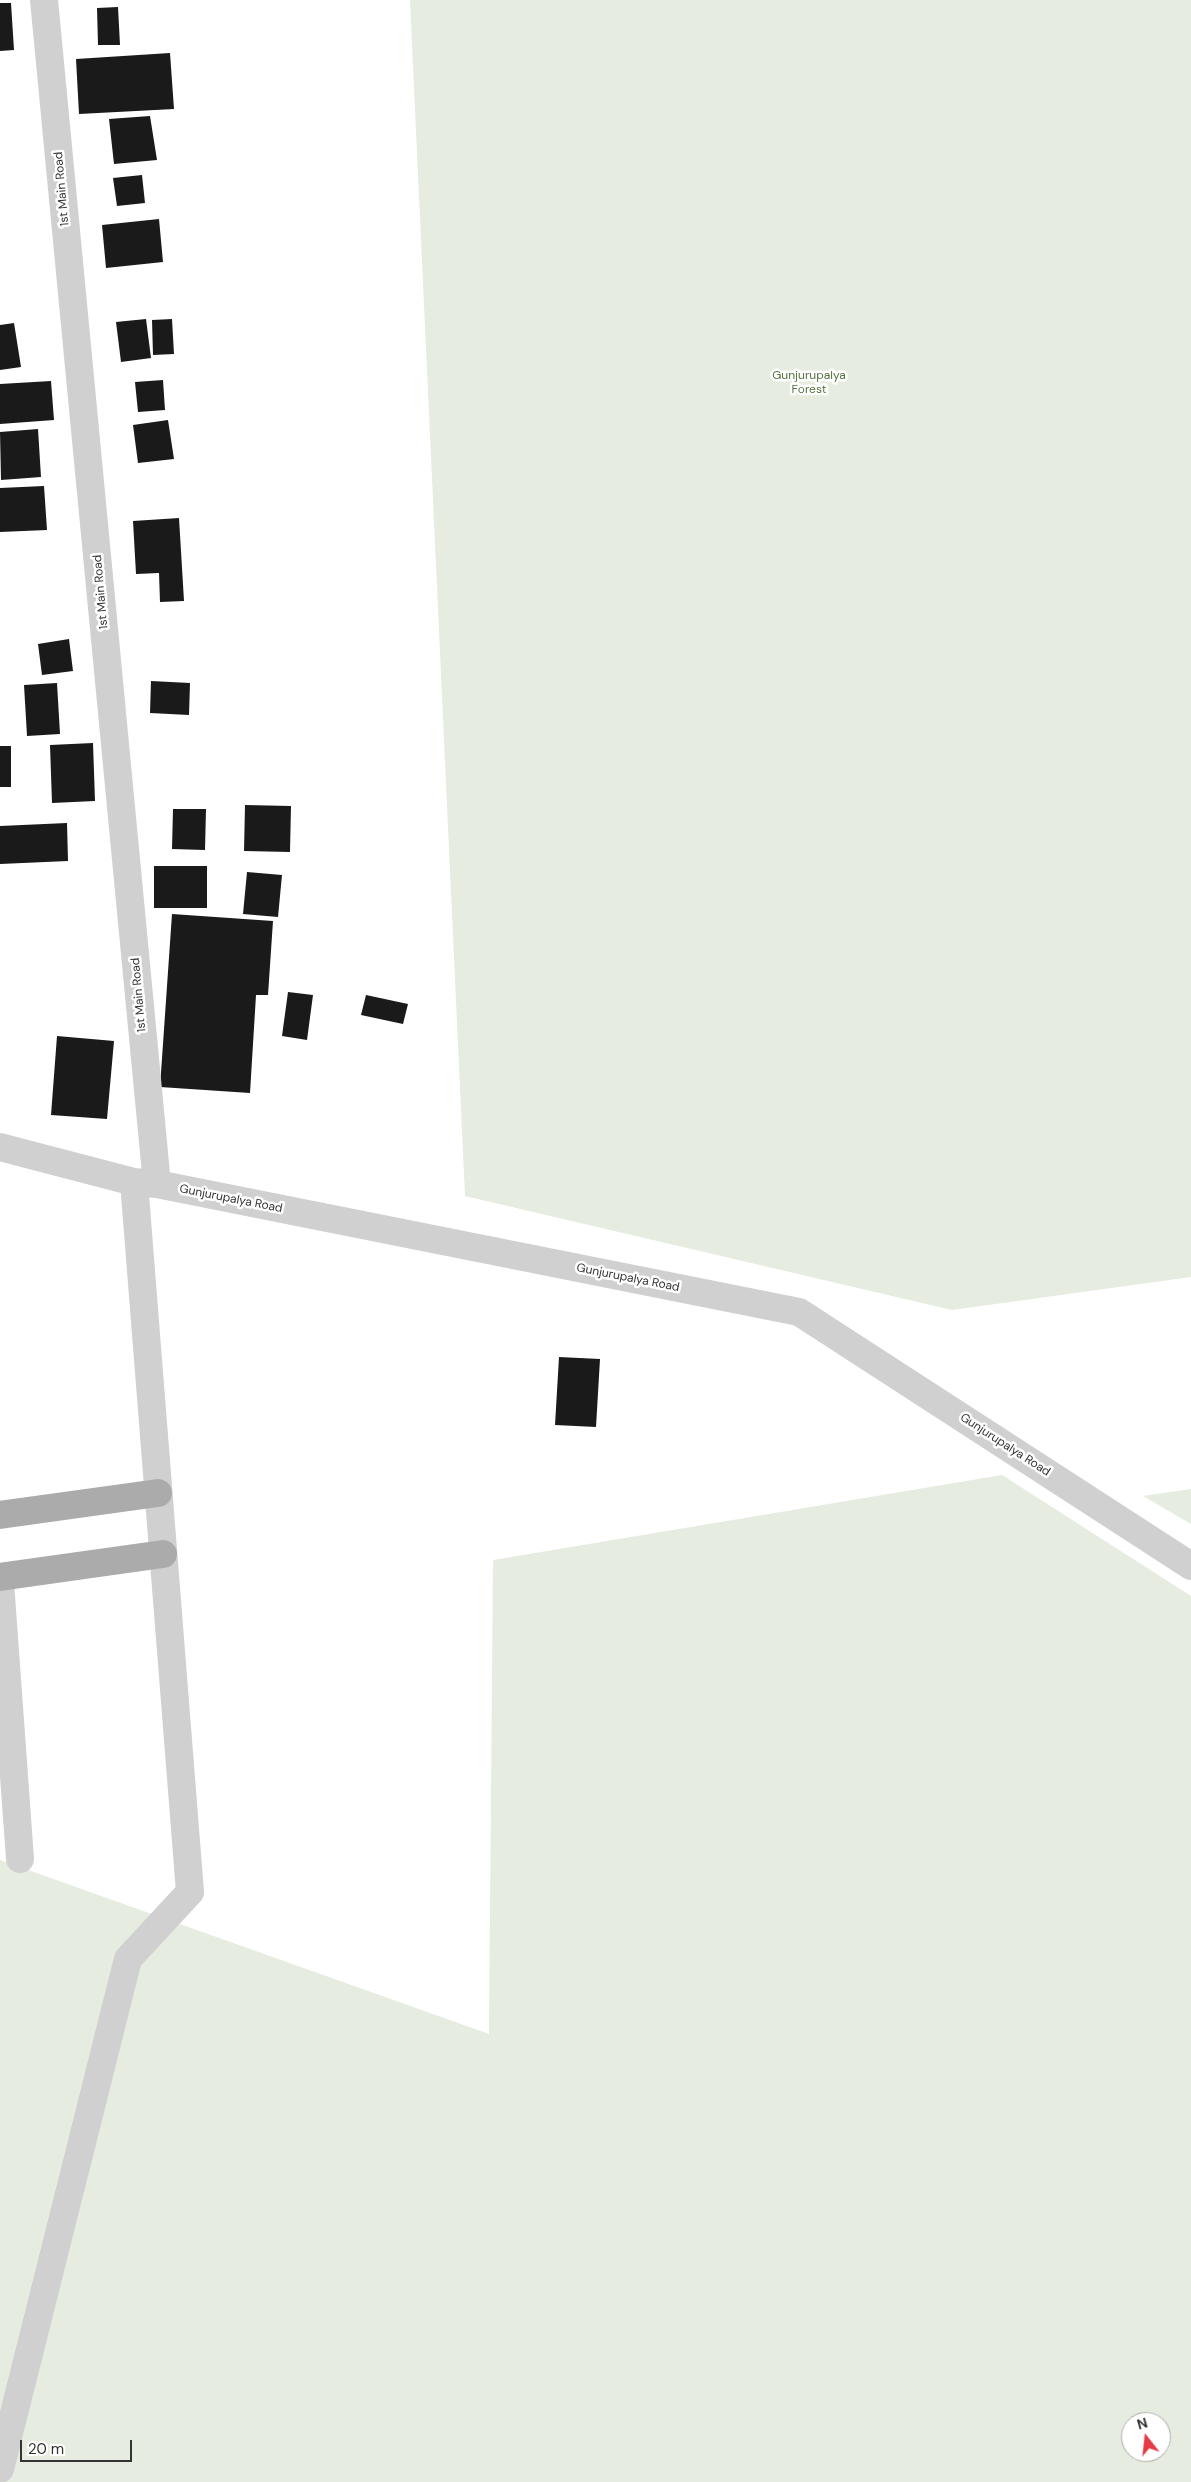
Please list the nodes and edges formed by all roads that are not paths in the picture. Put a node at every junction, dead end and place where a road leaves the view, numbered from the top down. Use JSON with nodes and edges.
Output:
{"nodes":[{"id":1,"x":44,"y":0,"type":"edge"},
{"id":2,"x":0,"y":1147,"type":"edge"},
{"id":3,"x":146,"y":1183,"type":"junction"},
{"id":4,"x":158,"y":1493,"type":"junction"},
{"id":5,"x":0,"y":1515,"type":"edge"},
{"id":6,"x":163,"y":1554,"type":"junction"},
{"id":7,"x":1191,"y":1566,"type":"edge"},
{"id":8,"x":0,"y":1577,"type":"edge"},
{"id":9,"x":0,"y":1582,"type":"edge"},
{"id":10,"x":20,"y":1859,"type":"dead end"},
{"id":11,"x":0,"y":2469,"type":"edge"}],
"edges":[{"from":1,"to":3,"type":"street","name":"1st Main Road"},
{"from":2,"to":3,"type":"street","name":"Gunjurupalya Road"},
{"from":3,"to":4,"type":"street","name":"1st Main Road"},
{"from":3,"to":7,"type":"street","name":"Gunjurupalya Road"},
{"from":4,"to":5,"type":"main road"},
{"from":4,"to":6,"type":"street","name":"1st Main Road"},
{"from":6,"to":8,"type":"main road"},
{"from":6,"to":11,"type":"street","name":"1st Main Road"},
{"from":9,"to":10,"type":"street"}]}
